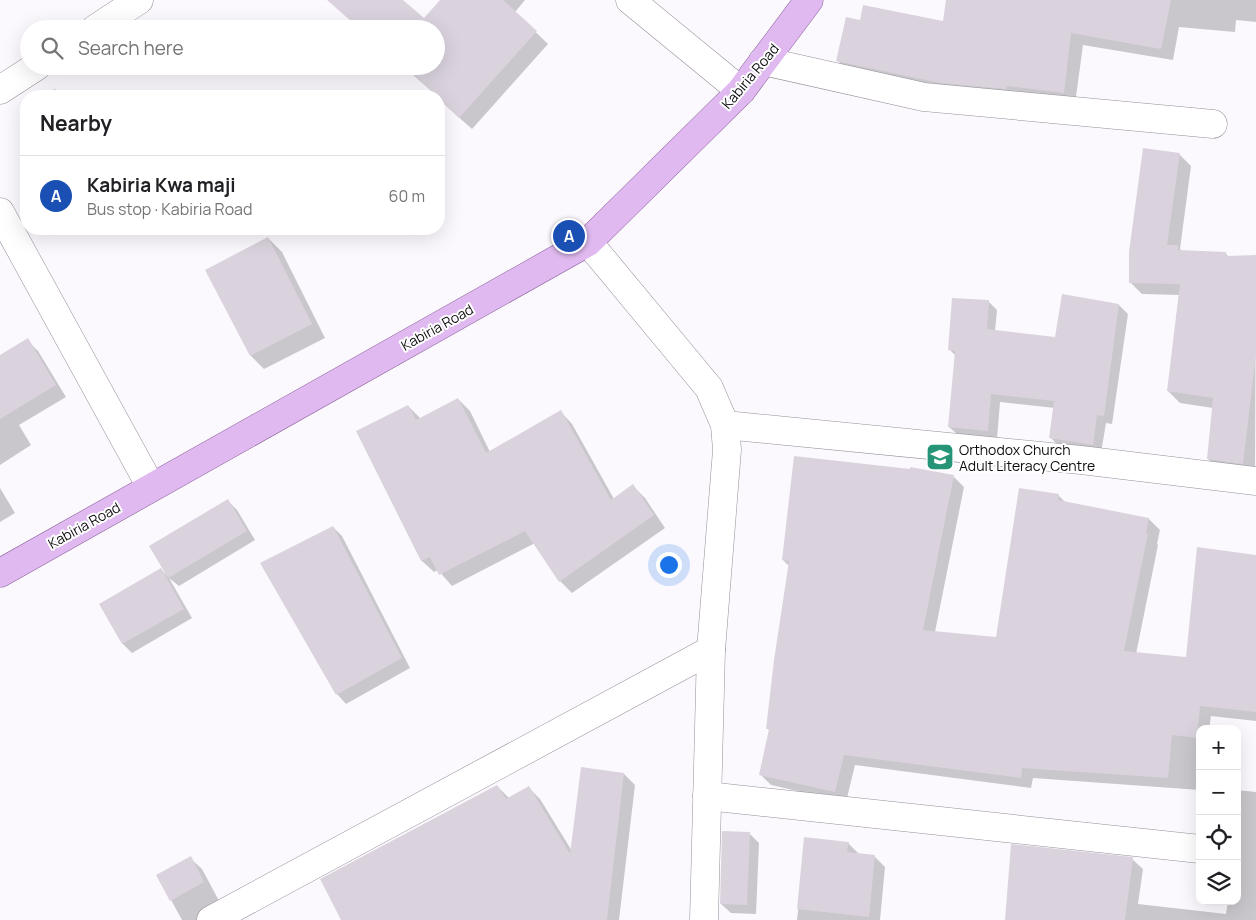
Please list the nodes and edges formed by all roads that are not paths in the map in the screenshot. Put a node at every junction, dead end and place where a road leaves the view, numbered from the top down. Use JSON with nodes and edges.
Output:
{"nodes":[{"id":1,"x":139,"y":0,"type":"edge"},
{"id":2,"x":630,"y":0,"type":"edge"},
{"id":3,"x":809,"y":0,"type":"edge"},
{"id":4,"x":109,"y":20,"type":"edge"},
{"id":5,"x":764,"y":61,"type":"junction"},
{"id":6,"x":23,"y":75,"type":"edge"},
{"id":7,"x":0,"y":90,"type":"edge"},
{"id":8,"x":741,"y":91,"type":"junction"},
{"id":9,"x":1213,"y":124,"type":"dead end"},
{"id":10,"x":0,"y":212,"type":"edge"},
{"id":11,"x":588,"y":242,"type":"junction"},
{"id":12,"x":725,"y":426,"type":"junction"},
{"id":13,"x":1256,"y":481,"type":"edge"},
{"id":14,"x":151,"y":487,"type":"junction"},
{"id":15,"x":0,"y":573,"type":"edge"},
{"id":16,"x":710,"y":650,"type":"junction"},
{"id":17,"x":707,"y":796,"type":"junction"},
{"id":18,"x":1196,"y":849,"type":"edge"},
{"id":19,"x":211,"y":920,"type":"edge"},
{"id":20,"x":704,"y":920,"type":"edge"}],
"edges":[{"from":1,"to":4,"type":"street"},
{"from":2,"to":8,"type":"street"},
{"from":3,"to":5,"type":"main road","name":"Kabiria Road"},
{"from":5,"to":8,"type":"main road","name":"Kabiria Road"},
{"from":5,"to":9,"type":"street"},
{"from":6,"to":7,"type":"street"},
{"from":8,"to":11,"type":"main road","name":"Kabiria Road"},
{"from":10,"to":14,"type":"street"},
{"from":11,"to":12,"type":"street"},
{"from":11,"to":14,"type":"main road","name":"Kabiria Road"},
{"from":12,"to":13,"type":"street"},
{"from":12,"to":16,"type":"street"},
{"from":14,"to":15,"type":"main road","name":"Kabiria Road"},
{"from":16,"to":17,"type":"street"},
{"from":16,"to":19,"type":"street"},
{"from":17,"to":18,"type":"street"},
{"from":17,"to":20,"type":"street"}]}
